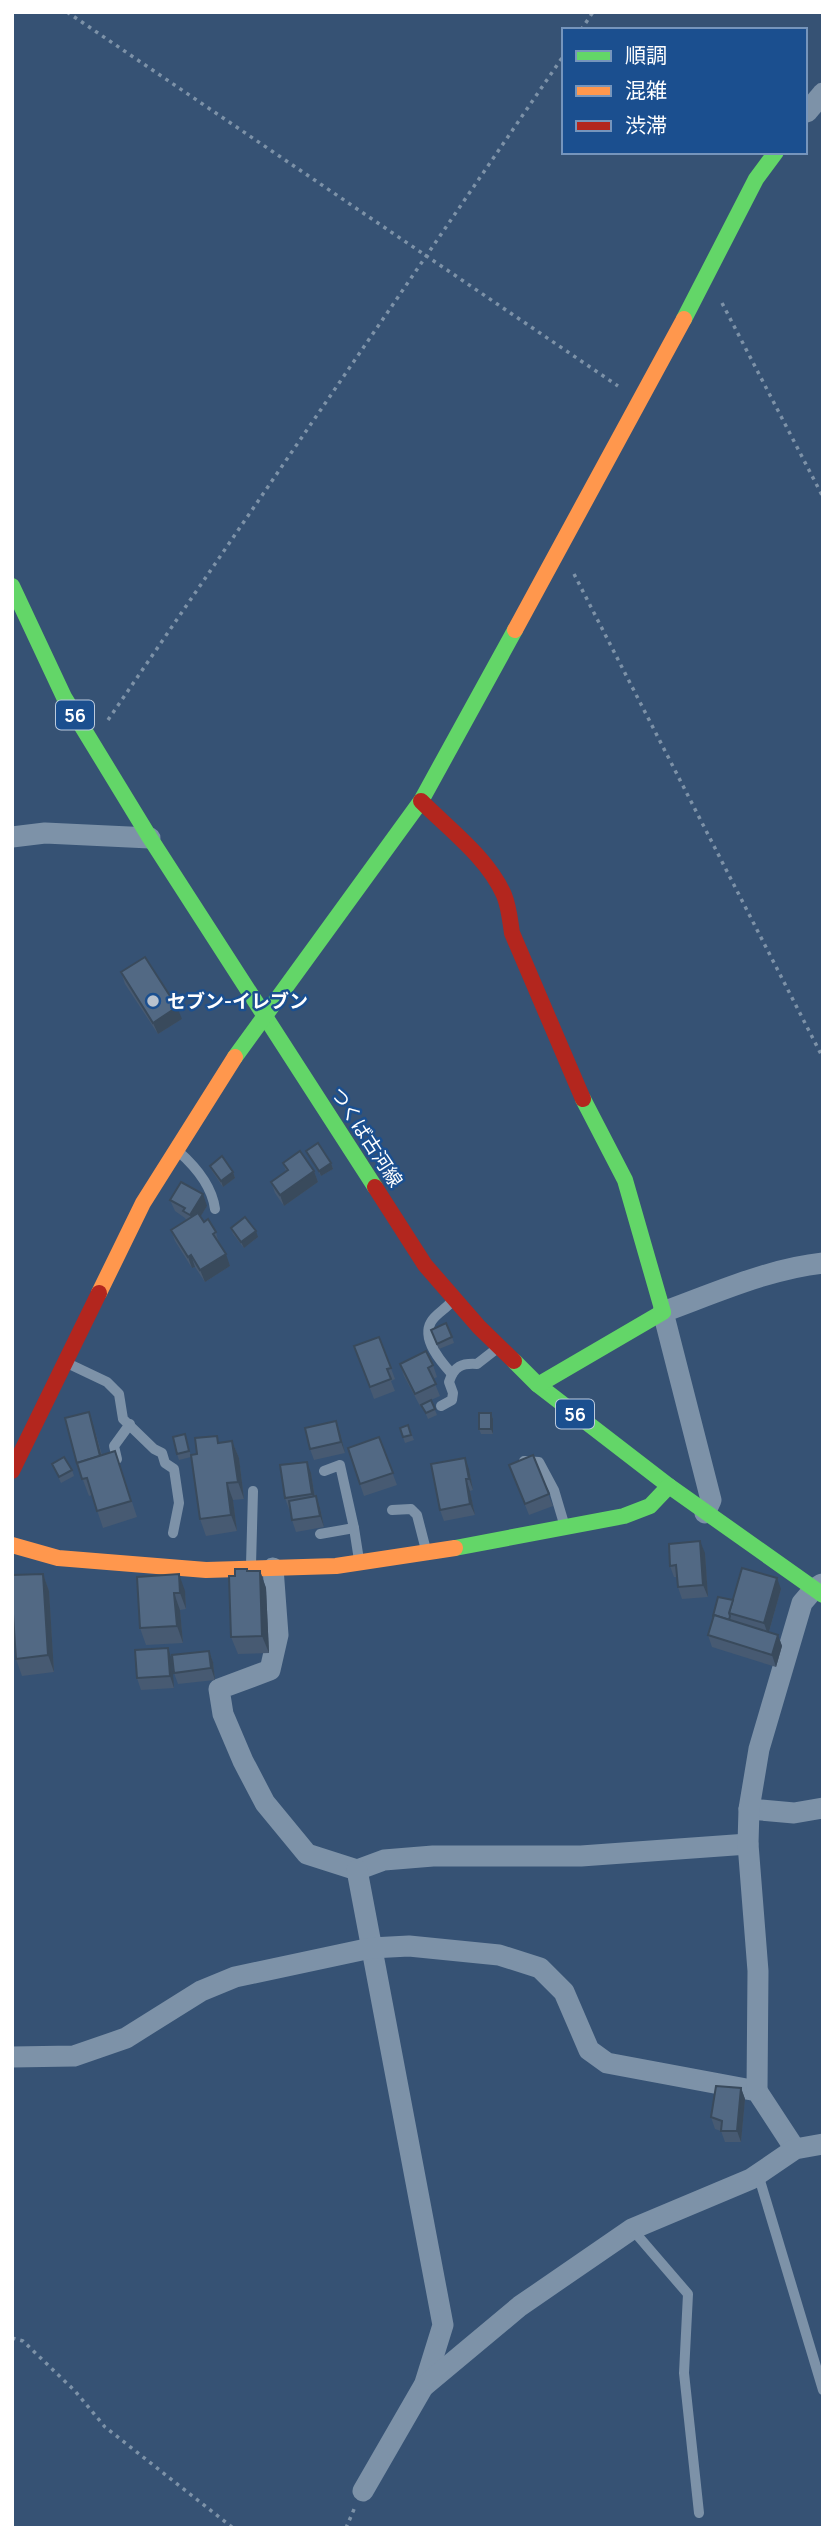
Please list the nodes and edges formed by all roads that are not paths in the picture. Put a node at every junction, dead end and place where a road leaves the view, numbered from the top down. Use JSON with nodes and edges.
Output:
{"nodes":[{"id":1,"x":823,"y":93,"type":"edge"},
{"id":2,"x":812,"y":113,"type":"edge"},
{"id":3,"x":775,"y":154,"type":"edge"},
{"id":4,"x":12,"y":586,"type":"edge"},
{"id":5,"x":421,"y":801,"type":"junction"},
{"id":6,"x":12,"y":837,"type":"edge"},
{"id":7,"x":150,"y":838,"type":"junction"},
{"id":8,"x":264,"y":1016,"type":"junction"},
{"id":9,"x":176,"y":1149,"type":"junction"},
{"id":10,"x":215,"y":1209,"type":"dead end"},
{"id":11,"x":823,"y":1263,"type":"edge"},
{"id":12,"x":454,"y":1298,"type":"junction"},
{"id":13,"x":663,"y":1312,"type":"junction"},
{"id":14,"x":499,"y":1346,"type":"junction"},
{"id":15,"x":65,"y":1362,"type":"junction"},
{"id":16,"x":452,"y":1374,"type":"junction"},
{"id":17,"x":538,"y":1385,"type":"junction"},
{"id":18,"x":441,"y":1406,"type":"dead end"},
{"id":19,"x":130,"y":1424,"type":"junction"},
{"id":20,"x":117,"y":1459,"type":"edge"},
{"id":21,"x":520,"y":1462,"type":"edge"},
{"id":22,"x":12,"y":1471,"type":"edge"},
{"id":23,"x":324,"y":1471,"type":"dead end"},
{"id":24,"x":669,"y":1486,"type":"junction"},
{"id":25,"x":253,"y":1491,"type":"dead end"},
{"id":26,"x":392,"y":1510,"type":"dead end"},
{"id":27,"x":705,"y":1513,"type":"junction"},
{"id":28,"x":354,"y":1528,"type":"junction"},
{"id":29,"x":565,"y":1530,"type":"junction"},
{"id":30,"x":173,"y":1533,"type":"dead end"},
{"id":31,"x":320,"y":1534,"type":"dead end"},
{"id":32,"x":12,"y":1545,"type":"edge"},
{"id":33,"x":427,"y":1553,"type":"junction"},
{"id":34,"x":360,"y":1563,"type":"junction"},
{"id":35,"x":251,"y":1568,"type":"junction"},
{"id":36,"x":273,"y":1568,"type":"junction"},
{"id":37,"x":820,"y":1589,"type":"edge"},
{"id":38,"x":823,"y":1808,"type":"edge"},
{"id":39,"x":749,"y":1809,"type":"junction"},
{"id":40,"x":748,"y":1844,"type":"junction"},
{"id":41,"x":357,"y":1870,"type":"junction"},
{"id":42,"x":371,"y":1948,"type":"junction"},
{"id":43,"x":12,"y":2057,"type":"edge"},
{"id":44,"x":757,"y":2091,"type":"junction"},
{"id":45,"x":823,"y":2144,"type":"edge"},
{"id":46,"x":795,"y":2149,"type":"junction"},
{"id":47,"x":758,"y":2174,"type":"junction"},
{"id":48,"x":632,"y":2229,"type":"junction"},
{"id":49,"x":423,"y":2387,"type":"junction"},
{"id":50,"x":823,"y":2390,"type":"edge"},
{"id":51,"x":363,"y":2491,"type":"dead end"},
{"id":52,"x":699,"y":2513,"type":"dead end"}],
"edges":[{"from":1,"to":2,"type":"street"},
{"from":3,"to":5,"type":"street"},
{"from":4,"to":7,"type":"street","name":"つくば古河線","number":"56"},
{"from":5,"to":8,"type":"street"},
{"from":5,"to":13,"type":"street"},
{"from":6,"to":7,"type":"street"},
{"from":7,"to":8,"type":"street","name":"つくば古河線","number":"56"},
{"from":8,"to":9,"type":"street"},
{"from":8,"to":12,"type":"street","name":"つくば古河線","number":"56"},
{"from":9,"to":10,"type":"lane"},
{"from":9,"to":15,"type":"street"},
{"from":11,"to":13,"type":"street"},
{"from":12,"to":14,"type":"street","name":"つくば古河線","number":"56"},
{"from":12,"to":16,"type":"lane"},
{"from":13,"to":17,"type":"street"},
{"from":13,"to":27,"type":"street"},
{"from":14,"to":16,"type":"lane"},
{"from":14,"to":17,"type":"street","name":"つくば古河線","number":"56"},
{"from":15,"to":19,"type":"lane"},
{"from":15,"to":22,"type":"street"},
{"from":16,"to":18,"type":"lane"},
{"from":17,"to":24,"type":"street","name":"つくば古河線","number":"56"},
{"from":19,"to":20,"type":"lane"},
{"from":19,"to":30,"type":"lane"},
{"from":21,"to":29,"type":"lane"},
{"from":23,"to":28,"type":"lane"},
{"from":24,"to":27,"type":"street","name":"つくば古河線","number":"56"},
{"from":24,"to":29,"type":"street"},
{"from":25,"to":35,"type":"lane"},
{"from":26,"to":33,"type":"lane"},
{"from":27,"to":37,"type":"street","name":"つくば古河線","number":"56"},
{"from":28,"to":31,"type":"lane"},
{"from":28,"to":34,"type":"lane"},
{"from":29,"to":33,"type":"street"},
{"from":32,"to":35,"type":"street"},
{"from":33,"to":34,"type":"street"},
{"from":34,"to":36,"type":"street"},
{"from":35,"to":36,"type":"street"},
{"from":36,"to":41,"type":"street"},
{"from":37,"to":39,"type":"street"},
{"from":38,"to":39,"type":"street"},
{"from":39,"to":40,"type":"street"},
{"from":40,"to":41,"type":"street"},
{"from":40,"to":44,"type":"street"},
{"from":41,"to":42,"type":"street"},
{"from":42,"to":43,"type":"street"},
{"from":42,"to":44,"type":"street"},
{"from":42,"to":49,"type":"street"},
{"from":44,"to":46,"type":"street"},
{"from":45,"to":46,"type":"street"},
{"from":46,"to":47,"type":"street"},
{"from":47,"to":48,"type":"street"},
{"from":47,"to":50,"type":"lane"},
{"from":48,"to":49,"type":"street"},
{"from":48,"to":52,"type":"lane"},
{"from":49,"to":51,"type":"street"}]}
